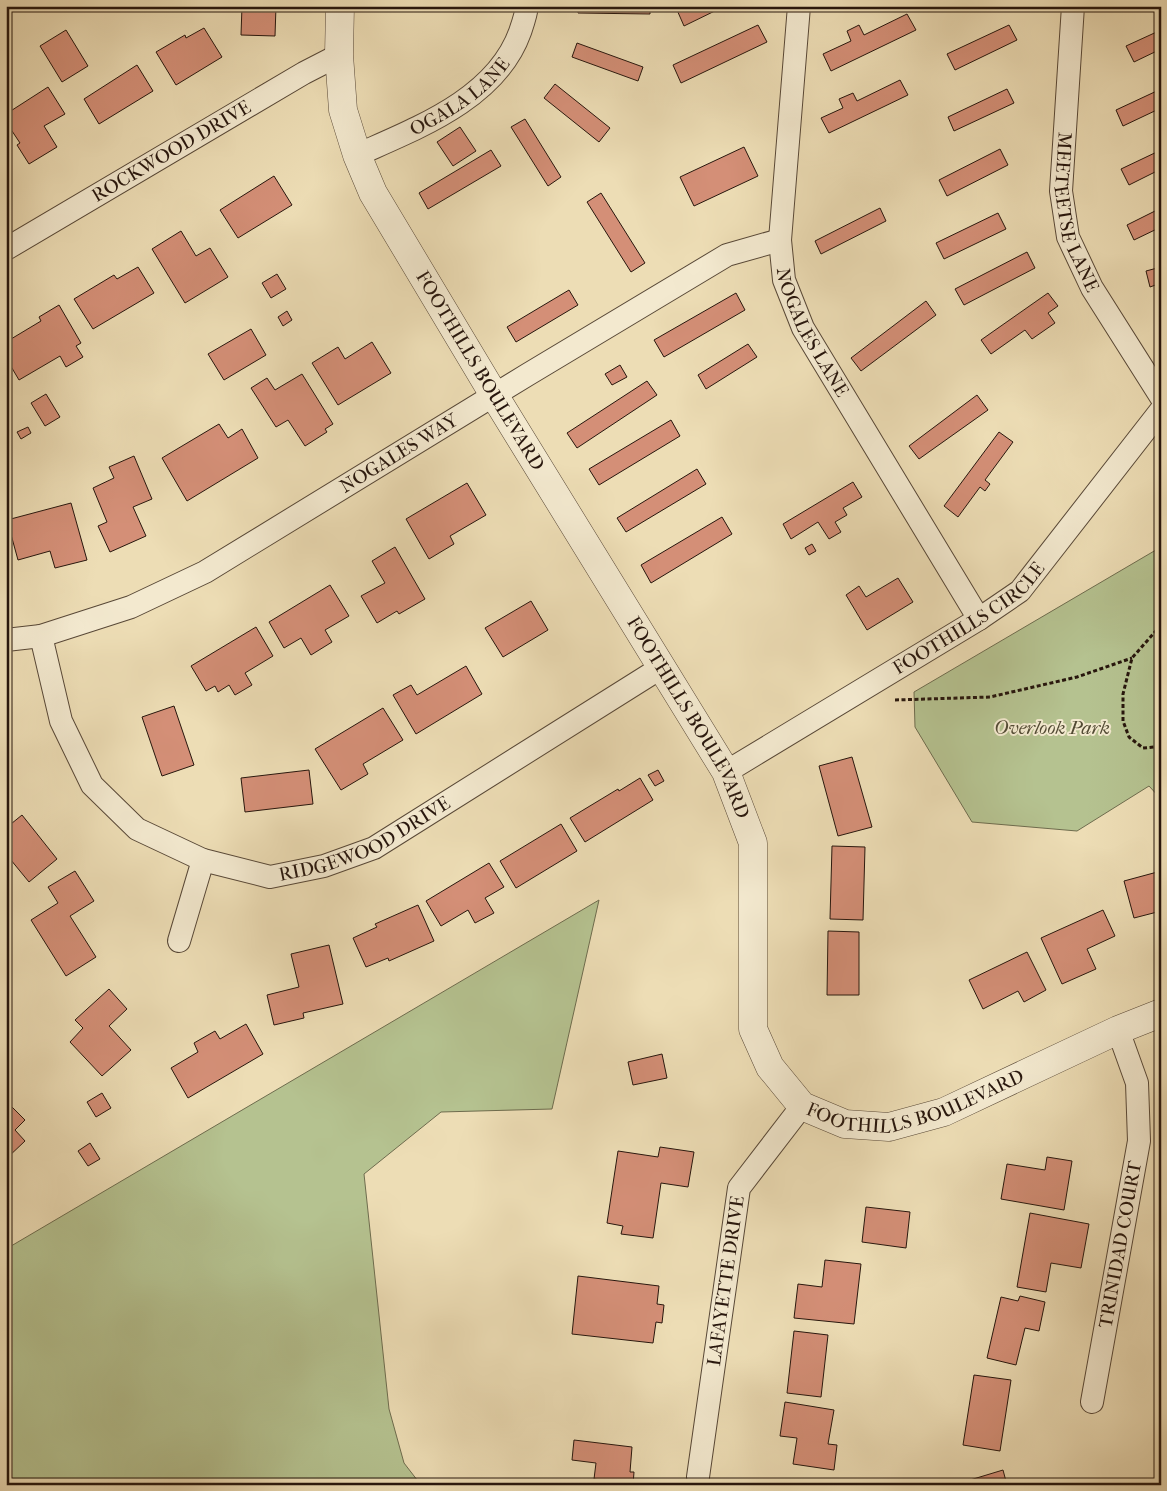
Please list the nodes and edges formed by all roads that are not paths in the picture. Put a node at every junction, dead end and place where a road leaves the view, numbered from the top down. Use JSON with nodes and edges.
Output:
{"nodes":[{"id":1,"x":340,"y":6,"type":"edge"},
{"id":2,"x":527,"y":6,"type":"edge"},
{"id":3,"x":799,"y":6,"type":"edge"},
{"id":4,"x":1074,"y":6,"type":"edge"},
{"id":5,"x":339,"y":55,"type":"junction"},
{"id":6,"x":357,"y":155,"type":"junction"},
{"id":7,"x":780,"y":240,"type":"junction"},
{"id":8,"x":6,"y":249,"type":"edge"},
{"id":9,"x":494,"y":395,"type":"junction"},
{"id":10,"x":1161,"y":397,"type":"edge"},
{"id":11,"x":1161,"y":410,"type":"edge"},
{"id":12,"x":979,"y":619,"type":"junction"},
{"id":13,"x":41,"y":636,"type":"junction"},
{"id":14,"x":6,"y":640,"type":"edge"},
{"id":15,"x":662,"y":667,"type":"junction"},
{"id":16,"x":726,"y":772,"type":"junction"},
{"id":17,"x":202,"y":860,"type":"junction"},
{"id":18,"x":179,"y":941,"type":"dead end"},
{"id":19,"x":1161,"y":1013,"type":"edge"},
{"id":20,"x":1118,"y":1030,"type":"junction"},
{"id":21,"x":802,"y":1106,"type":"junction"},
{"id":22,"x":1092,"y":1402,"type":"dead end"},
{"id":23,"x":698,"y":1477,"type":"dead end"}],
"edges":[{"from":1,"to":5,"type":"street","name":"FOOTHILLS BOULEVARD"},
{"from":2,"to":6,"type":"street","name":"OGALA LANE"},
{"from":3,"to":7,"type":"street","name":"NOGALES LANE"},
{"from":4,"to":10,"type":"street","name":"MEETEETSE LANE"},
{"from":5,"to":6,"type":"street","name":"FOOTHILLS BOULEVARD"},
{"from":5,"to":8,"type":"street","name":"ROCKWOOD DRIVE"},
{"from":6,"to":9,"type":"street","name":"FOOTHILLS BOULEVARD"},
{"from":7,"to":9,"type":"street","name":"NOGALES WAY"},
{"from":7,"to":12,"type":"street","name":"NOGALES LANE"},
{"from":9,"to":13,"type":"street","name":"NOGALES WAY"},
{"from":9,"to":15,"type":"street","name":"FOOTHILLS BOULEVARD"},
{"from":11,"to":12,"type":"street","name":"FOOTHILLS CIRCLE"},
{"from":12,"to":16,"type":"street","name":"FOOTHILLS CIRCLE"},
{"from":13,"to":14,"type":"street","name":"NOGALES WAY"},
{"from":13,"to":17,"type":"street","name":"RIDGEWOOD DRIVE"},
{"from":15,"to":16,"type":"street","name":"FOOTHILLS BOULEVARD"},
{"from":15,"to":17,"type":"street","name":"RIDGEWOOD DRIVE"},
{"from":16,"to":21,"type":"street","name":"FOOTHILLS BOULEVARD"},
{"from":17,"to":18,"type":"street"},
{"from":19,"to":20,"type":"street","name":"FOOTHILLS BOULEVARD"},
{"from":20,"to":21,"type":"street","name":"FOOTHILLS BOULEVARD"},
{"from":20,"to":22,"type":"street","name":"TRINIDAD COURT"},
{"from":21,"to":23,"type":"street","name":"LAFAYETTE DRIVE"}]}
